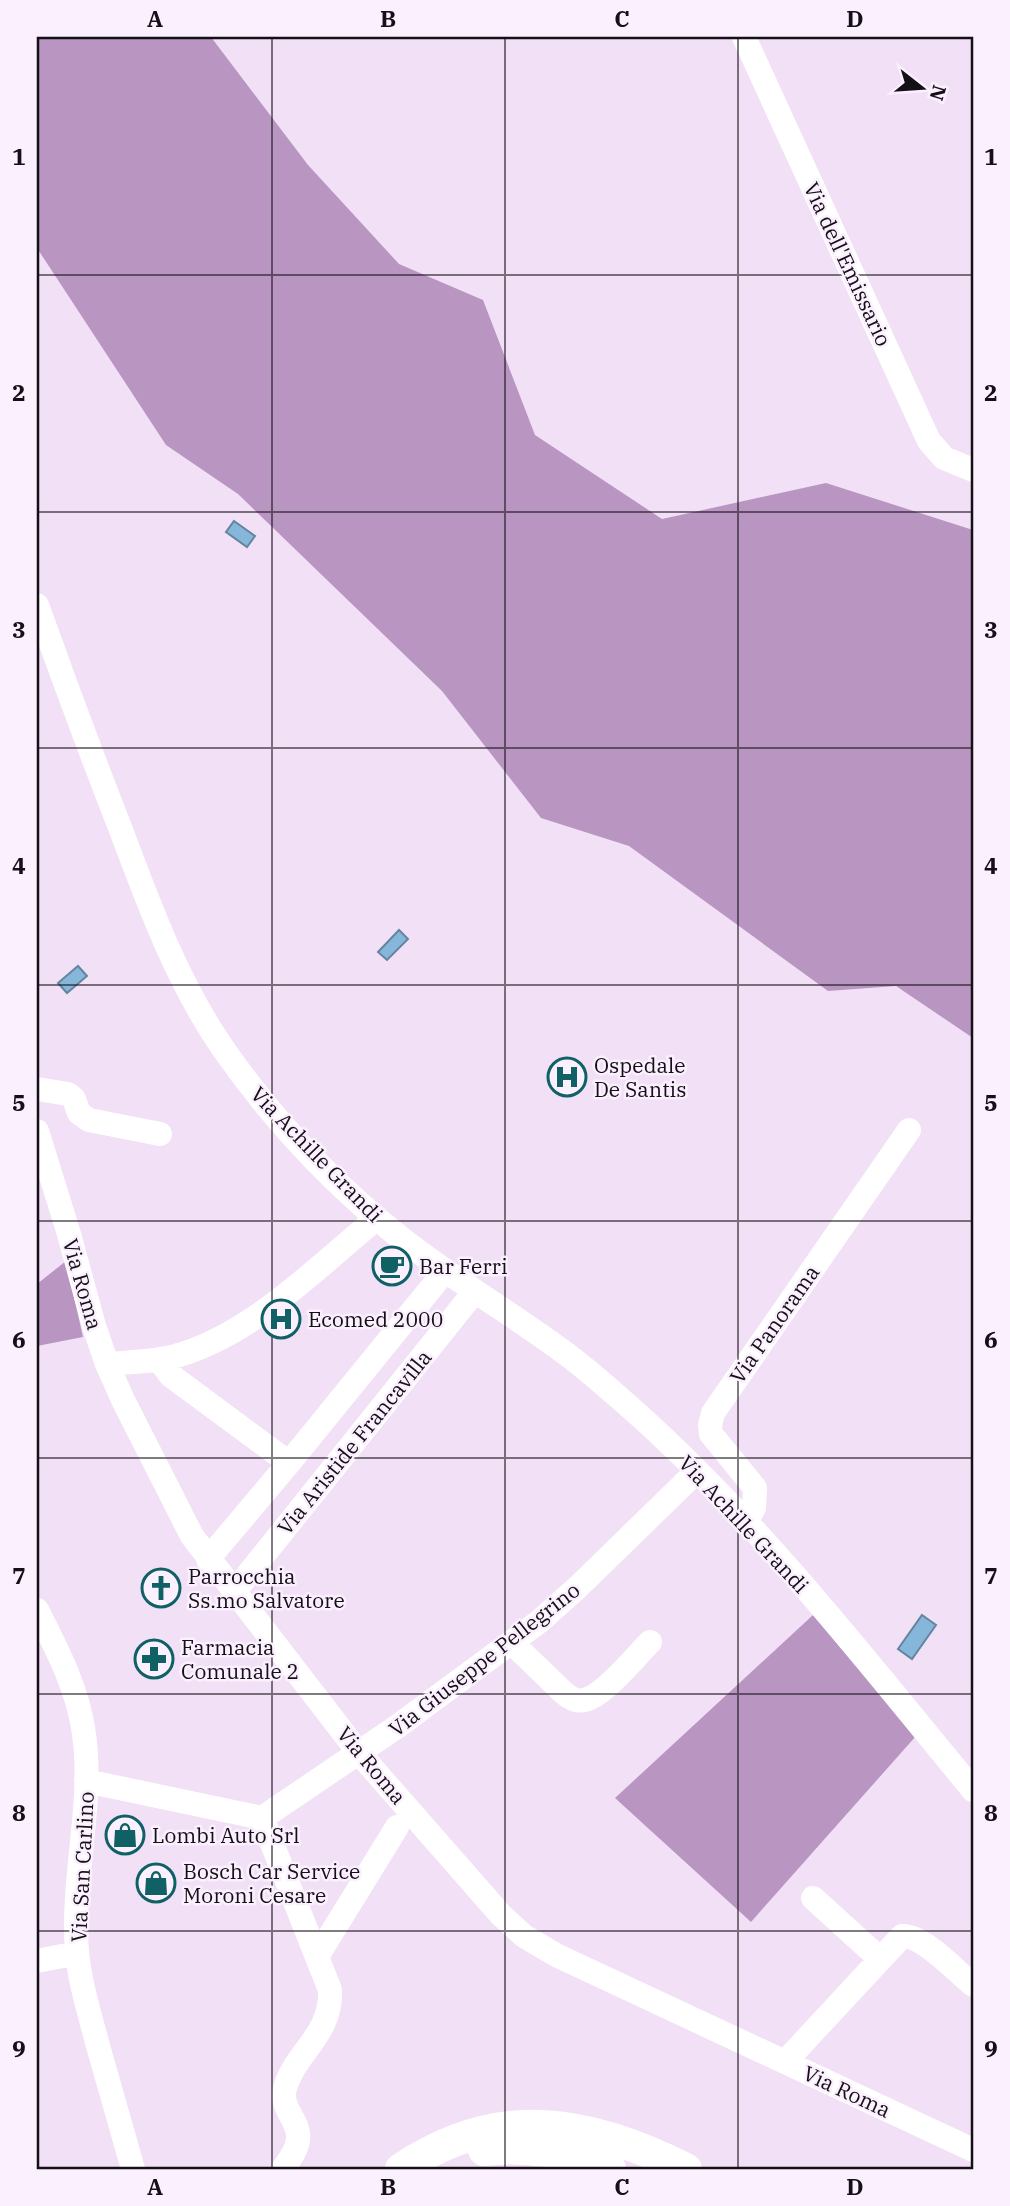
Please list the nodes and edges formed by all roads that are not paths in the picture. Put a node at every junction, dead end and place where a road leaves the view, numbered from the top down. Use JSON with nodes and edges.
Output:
{"nodes":[{"id":1,"x":744,"y":37,"type":"edge"},
{"id":2,"x":973,"y":470,"type":"edge"},
{"id":3,"x":37,"y":605,"type":"edge"},
{"id":4,"x":37,"y":1089,"type":"edge"},
{"id":5,"x":909,"y":1130,"type":"dead end"},
{"id":6,"x":37,"y":1131,"type":"edge"},
{"id":7,"x":160,"y":1134,"type":"dead end"},
{"id":8,"x":377,"y":1218,"type":"junction"},
{"id":9,"x":445,"y":1271,"type":"junction"},
{"id":10,"x":475,"y":1291,"type":"junction"},
{"id":11,"x":159,"y":1360,"type":"junction"},
{"id":12,"x":107,"y":1364,"type":"junction"},
{"id":13,"x":289,"y":1463,"type":"junction"},
{"id":14,"x":697,"y":1471,"type":"junction"},
{"id":15,"x":746,"y":1522,"type":"junction"},
{"id":16,"x":208,"y":1559,"type":"junction"},
{"id":17,"x":234,"y":1592,"type":"junction"},
{"id":18,"x":37,"y":1609,"type":"edge"},
{"id":19,"x":650,"y":1642,"type":"dead end"},
{"id":20,"x":512,"y":1643,"type":"junction"},
{"id":21,"x":359,"y":1753,"type":"junction"},
{"id":22,"x":86,"y":1781,"type":"junction"},
{"id":23,"x":973,"y":1790,"type":"edge"},
{"id":24,"x":262,"y":1818,"type":"junction"},
{"id":25,"x":397,"y":1827,"type":"dead end"},
{"id":26,"x":813,"y":1898,"type":"dead end"},
{"id":27,"x":77,"y":1953,"type":"junction"},
{"id":28,"x":318,"y":1955,"type":"junction"},
{"id":29,"x":879,"y":1958,"type":"junction"},
{"id":30,"x":37,"y":1961,"type":"edge"},
{"id":31,"x":973,"y":1985,"type":"edge"},
{"id":32,"x":785,"y":2062,"type":"junction"},
{"id":33,"x":973,"y":2150,"type":"edge"},
{"id":34,"x":133,"y":2169,"type":"edge"},
{"id":35,"x":283,"y":2169,"type":"edge"},
{"id":36,"x":401,"y":2169,"type":"edge"},
{"id":37,"x":430,"y":2169,"type":"edge"},
{"id":38,"x":610,"y":2169,"type":"edge"},
{"id":39,"x":686,"y":2169,"type":"edge"}],
"edges":[{"from":1,"to":2,"type":"street","name":"Via dell'Emissario"},
{"from":3,"to":8,"type":"street","name":"Via Achille Grandi"},
{"from":4,"to":7,"type":"street"},
{"from":5,"to":15,"type":"street","name":"Via Panorama"},
{"from":6,"to":12,"type":"street","name":"Via Roma"},
{"from":8,"to":9,"type":"street","name":"Via Achille Grandi"},
{"from":8,"to":11,"type":"street"},
{"from":9,"to":10,"type":"street","name":"Via Achille Grandi"},
{"from":9,"to":13,"type":"street","name":"Via Aristide Francavilla"},
{"from":10,"to":14,"type":"street","name":"Via Achille Grandi"},
{"from":10,"to":17,"type":"street","name":"Via Aristide Francavilla"},
{"from":11,"to":12,"type":"street"},
{"from":11,"to":13,"type":"street"},
{"from":12,"to":16,"type":"street","name":"Via Roma"},
{"from":13,"to":16,"type":"street","name":"Via Aristide Francavilla"},
{"from":14,"to":15,"type":"street","name":"Via Achille Grandi"},
{"from":14,"to":20,"type":"street","name":"Via Giuseppe Pellegrino"},
{"from":15,"to":23,"type":"street","name":"Via Achille Grandi"},
{"from":16,"to":17,"type":"street","name":"Via Roma"},
{"from":17,"to":21,"type":"street","name":"Via Roma"},
{"from":18,"to":22,"type":"street","name":"Via San Carlino"},
{"from":19,"to":20,"type":"street"},
{"from":20,"to":21,"type":"street","name":"Via Giuseppe Pellegrino"},
{"from":21,"to":24,"type":"street","name":"Via Giuseppe Pellegrino"},
{"from":21,"to":32,"type":"street","name":"Via Roma"},
{"from":22,"to":24,"type":"street"},
{"from":22,"to":27,"type":"street","name":"Via San Carlino"},
{"from":24,"to":28,"type":"street"},
{"from":25,"to":28,"type":"street"},
{"from":26,"to":29,"type":"street"},
{"from":27,"to":30,"type":"street"},
{"from":27,"to":34,"type":"street","name":"Via San Carlino"},
{"from":28,"to":35,"type":"street"},
{"from":29,"to":31,"type":"street"},
{"from":29,"to":32,"type":"street"},
{"from":32,"to":33,"type":"street","name":"Via Roma"},
{"from":36,"to":39,"type":"main road"},
{"from":37,"to":38,"type":"main road"}]}
